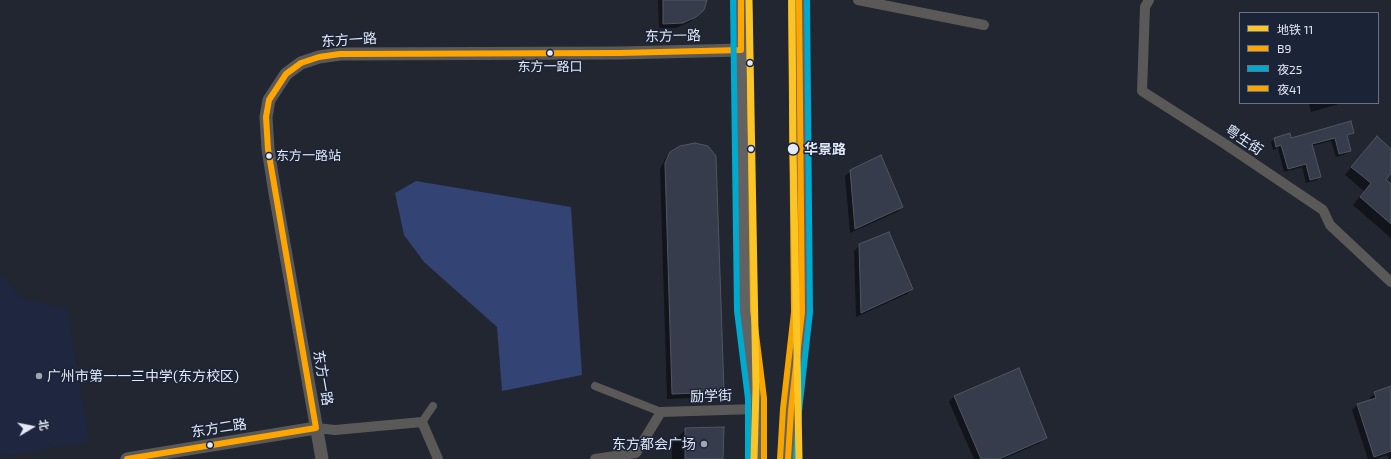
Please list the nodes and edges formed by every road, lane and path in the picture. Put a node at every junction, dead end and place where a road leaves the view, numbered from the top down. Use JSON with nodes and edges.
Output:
{"nodes":[{"id":1,"x":742,"y":0,"type":"edge"},
{"id":2,"x":799,"y":0,"type":"edge"},
{"id":3,"x":858,"y":0,"type":"edge"},
{"id":4,"x":1149,"y":0,"type":"edge"},
{"id":5,"x":984,"y":25,"type":"dead end"},
{"id":6,"x":742,"y":50,"type":"junction"},
{"id":7,"x":1391,"y":282,"type":"edge"},
{"id":8,"x":596,"y":386,"type":"dead end"},
{"id":9,"x":433,"y":406,"type":"dead end"},
{"id":10,"x":756,"y":409,"type":"junction"},
{"id":11,"x":664,"y":412,"type":"junction"},
{"id":12,"x":422,"y":422,"type":"junction"},
{"id":13,"x":316,"y":428,"type":"junction"},
{"id":14,"x":127,"y":459,"type":"edge"},
{"id":15,"x":322,"y":459,"type":"edge"},
{"id":16,"x":438,"y":459,"type":"edge"},
{"id":17,"x":595,"y":459,"type":"edge"},
{"id":18,"x":756,"y":459,"type":"edge"},
{"id":19,"x":788,"y":459,"type":"edge"}],
"edges":[{"from":1,"to":6,"type":"highway"},
{"from":2,"to":19,"type":"highway"},
{"from":3,"to":5,"type":"street"},
{"from":4,"to":7,"type":"street","name":"粤生街"},
{"from":6,"to":10,"type":"highway"},
{"from":6,"to":13,"type":"street","name":"东方一路"},
{"from":8,"to":11,"type":"street"},
{"from":9,"to":12,"type":"street"},
{"from":10,"to":11,"type":"street","name":"励学街"},
{"from":10,"to":18,"type":"highway"},
{"from":11,"to":17,"type":"street"},
{"from":12,"to":13,"type":"street"},
{"from":12,"to":16,"type":"street"},
{"from":13,"to":14,"type":"street","name":"东方二路"},
{"from":13,"to":15,"type":"street","name":"东方一路"}]}
